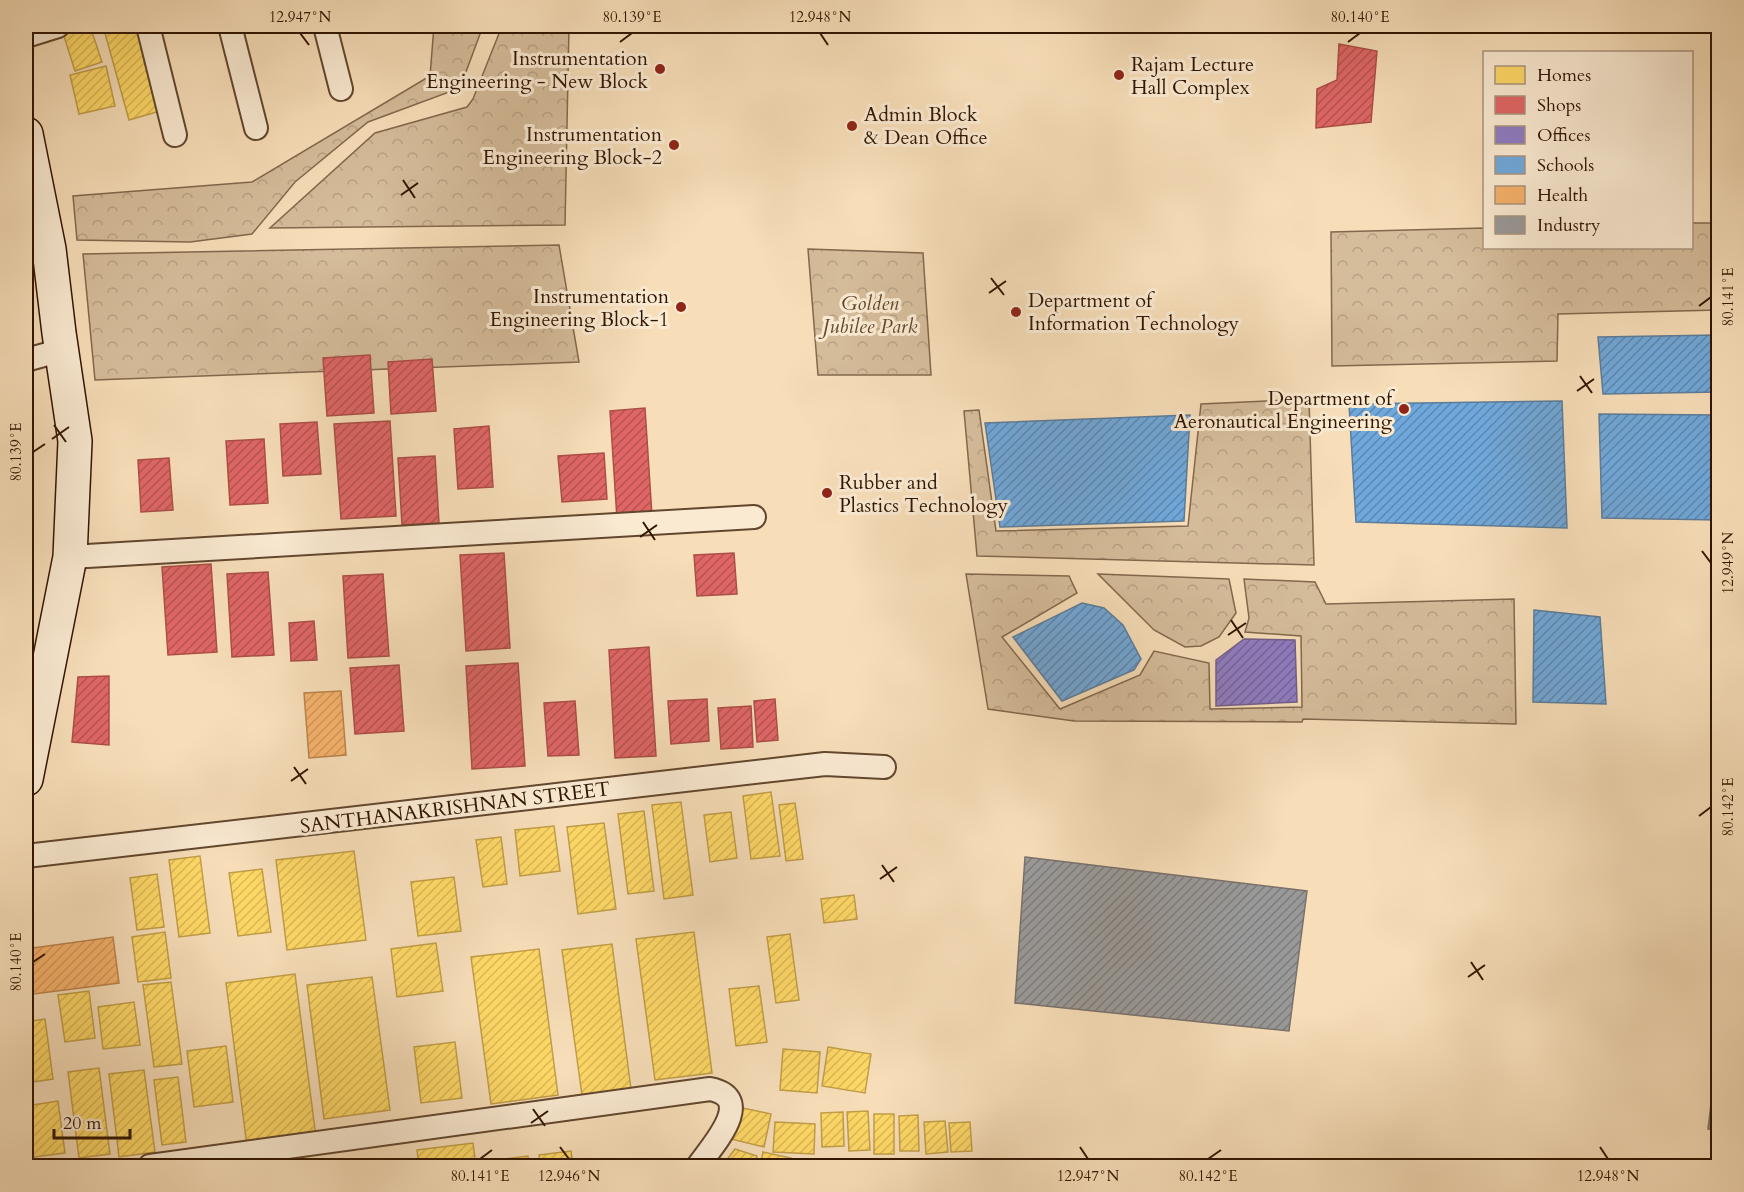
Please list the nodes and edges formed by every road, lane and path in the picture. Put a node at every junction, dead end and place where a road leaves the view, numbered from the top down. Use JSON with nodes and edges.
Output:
{"nodes":[{"id":1,"x":58,"y":26,"type":"edge"},
{"id":2,"x":148,"y":26,"type":"edge"},
{"id":3,"x":231,"y":26,"type":"edge"},
{"id":4,"x":325,"y":26,"type":"edge"},
{"id":5,"x":26,"y":36,"type":"edge"},
{"id":6,"x":341,"y":89,"type":"dead end"},
{"id":7,"x":256,"y":128,"type":"dead end"},
{"id":8,"x":26,"y":134,"type":"edge"},
{"id":9,"x":175,"y":135,"type":"dead end"},
{"id":10,"x":62,"y":350,"type":"junction"},
{"id":11,"x":26,"y":360,"type":"edge"},
{"id":12,"x":754,"y":517,"type":"dead end"},
{"id":13,"x":70,"y":557,"type":"junction"},
{"id":14,"x":37,"y":666,"type":"edge"},
{"id":15,"x":884,"y":767,"type":"dead end"},
{"id":16,"x":26,"y":779,"type":"edge"},
{"id":17,"x":26,"y":856,"type":"edge"},
{"id":18,"x":150,"y":1167,"type":"edge"},
{"id":19,"x":698,"y":1167,"type":"edge"}],
"edges":[{"from":1,"to":5,"type":"street"},
{"from":2,"to":9,"type":"street"},
{"from":3,"to":7,"type":"street"},
{"from":4,"to":6,"type":"street"},
{"from":8,"to":10,"type":"street"},
{"from":10,"to":11,"type":"street"},
{"from":10,"to":13,"type":"street"},
{"from":12,"to":13,"type":"street"},
{"from":13,"to":14,"type":"street"},
{"from":14,"to":16,"type":"street"},
{"from":15,"to":17,"type":"street","name":"SANTHANAKRISHNAN STREET"},
{"from":18,"to":19,"type":"street"}]}
